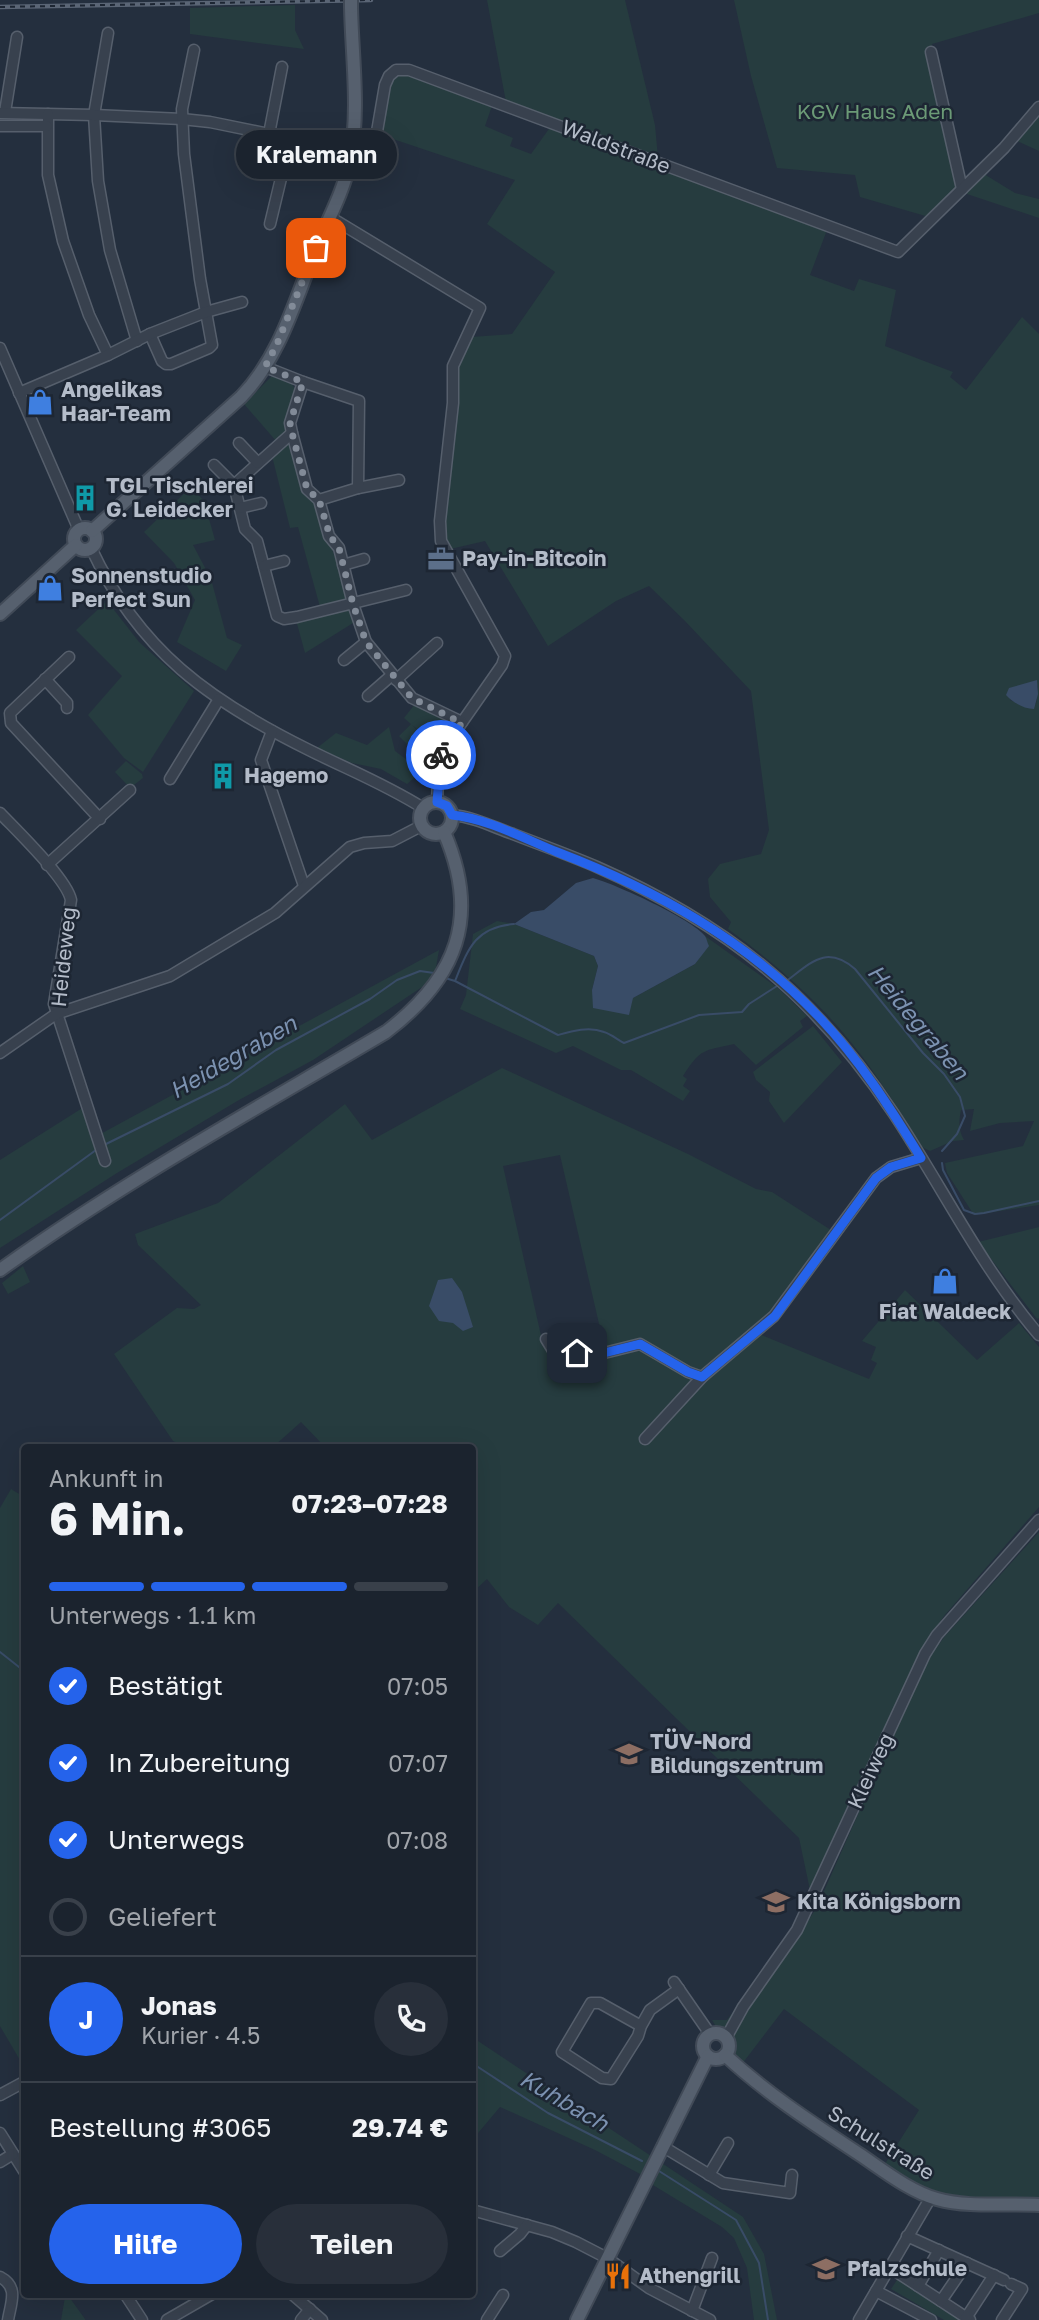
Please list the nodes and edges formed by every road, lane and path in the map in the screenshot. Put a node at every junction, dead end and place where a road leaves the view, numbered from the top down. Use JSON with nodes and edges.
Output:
{"nodes":[{"id":1,"x":351,"y":3,"type":"edge"},
{"id":2,"x":108,"y":33,"type":"dead end"},
{"id":3,"x":17,"y":37,"type":"dead end"},
{"id":4,"x":194,"y":50,"type":"dead end"},
{"id":5,"x":931,"y":52,"type":"dead end"},
{"id":6,"x":282,"y":67,"type":"dead end"},
{"id":7,"x":1039,"y":107,"type":"edge"},
{"id":8,"x":2,"y":112,"type":"edge"},
{"id":9,"x":48,"y":114,"type":"junction"},
{"id":10,"x":94,"y":115,"type":"junction"},
{"id":11,"x":182,"y":119,"type":"junction"},
{"id":12,"x":0,"y":126,"type":"edge"},
{"id":13,"x":47,"y":126,"type":"junction"},
{"id":14,"x":269,"y":134,"type":"junction"},
{"id":15,"x":290,"y":141,"type":"junction"},
{"id":16,"x":350,"y":161,"type":"junction"},
{"id":17,"x":962,"y":189,"type":"junction"},
{"id":18,"x":330,"y":217,"type":"junction"},
{"id":19,"x":270,"y":224,"type":"dead end"},
{"id":20,"x":242,"y":302,"type":"dead end"},
{"id":21,"x":206,"y":312,"type":"junction"},
{"id":22,"x":150,"y":334,"type":"junction"},
{"id":23,"x":137,"y":341,"type":"junction"},
{"id":24,"x":0,"y":348,"type":"edge"},
{"id":25,"x":108,"y":355,"type":"junction"},
{"id":26,"x":265,"y":367,"type":"junction"},
{"id":27,"x":303,"y":382,"type":"junction"},
{"id":28,"x":19,"y":393,"type":"junction"},
{"id":29,"x":292,"y":433,"type":"junction"},
{"id":30,"x":239,"y":443,"type":"dead end"},
{"id":31,"x":258,"y":463,"type":"junction"},
{"id":32,"x":214,"y":465,"type":"dead end"},
{"id":33,"x":399,"y":480,"type":"dead end"},
{"id":34,"x":234,"y":485,"type":"junction"},
{"id":35,"x":358,"y":488,"type":"junction"},
{"id":36,"x":319,"y":500,"type":"junction"},
{"id":37,"x":261,"y":503,"type":"dead end"},
{"id":38,"x":240,"y":508,"type":"junction"},
{"id":39,"x":86,"y":530,"type":"junction"},
{"id":40,"x":76,"y":545,"type":"junction"},
{"id":41,"x":91,"y":548,"type":"junction"},
{"id":42,"x":365,"y":559,"type":"dead end"},
{"id":43,"x":284,"y":561,"type":"dead end"},
{"id":44,"x":343,"y":565,"type":"junction"},
{"id":45,"x":264,"y":566,"type":"junction"},
{"id":46,"x":406,"y":590,"type":"dead end"},
{"id":47,"x":353,"y":604,"type":"junction"},
{"id":48,"x":0,"y":614,"type":"edge"},
{"id":49,"x":366,"y":642,"type":"junction"},
{"id":50,"x":437,"y":643,"type":"dead end"},
{"id":51,"x":69,"y":657,"type":"dead end"},
{"id":52,"x":344,"y":660,"type":"dead end"},
{"id":53,"x":394,"y":678,"type":"junction"},
{"id":54,"x":45,"y":679,"type":"junction"},
{"id":55,"x":368,"y":696,"type":"dead end"},
{"id":56,"x":219,"y":699,"type":"junction"},
{"id":57,"x":67,"y":708,"type":"dead end"},
{"id":58,"x":462,"y":723,"type":"junction"},
{"id":59,"x":272,"y":731,"type":"junction"},
{"id":60,"x":170,"y":779,"type":"dead end"},
{"id":61,"x":130,"y":790,"type":"dead end"},
{"id":62,"x":437,"y":802,"type":"junction"},
{"id":63,"x":423,"y":808,"type":"junction"},
{"id":64,"x":0,"y":813,"type":"edge"},
{"id":65,"x":452,"y":815,"type":"junction"},
{"id":66,"x":100,"y":819,"type":"junction"},
{"id":67,"x":421,"y":825,"type":"junction"},
{"id":68,"x":444,"y":832,"type":"junction"},
{"id":69,"x":47,"y":865,"type":"junction"},
{"id":70,"x":304,"y":886,"type":"junction"},
{"id":71,"x":56,"y":1014,"type":"junction"},
{"id":72,"x":2,"y":1049,"type":"edge"},
{"id":73,"x":102,"y":1152,"type":"dead end"},
{"id":74,"x":921,"y":1158,"type":"junction"},
{"id":75,"x":0,"y":1270,"type":"edge"},
{"id":76,"x":1039,"y":1335,"type":"edge"},
{"id":77,"x":546,"y":1339,"type":"dead end"},
{"id":78,"x":702,"y":1377,"type":"junction"},
{"id":79,"x":645,"y":1439,"type":"dead end"},
{"id":80,"x":1039,"y":1520,"type":"edge"},
{"id":81,"x":641,"y":2026,"type":"junction"},
{"id":82,"x":710,"y":2034,"type":"junction"},
{"id":83,"x":726,"y":2038,"type":"junction"},
{"id":84,"x":725,"y":2054,"type":"junction"},
{"id":85,"x":708,"y":2056,"type":"junction"},
{"id":86,"x":21,"y":2084,"type":"edge"},
{"id":87,"x":0,"y":2095,"type":"edge"},
{"id":88,"x":0,"y":2133,"type":"edge"},
{"id":89,"x":728,"y":2143,"type":"dead end"},
{"id":90,"x":662,"y":2146,"type":"junction"},
{"id":91,"x":13,"y":2154,"type":"junction"},
{"id":92,"x":0,"y":2162,"type":"edge"},
{"id":93,"x":21,"y":2164,"type":"edge"},
{"id":94,"x":709,"y":2175,"type":"junction"},
{"id":95,"x":792,"y":2175,"type":"dead end"},
{"id":96,"x":931,"y":2197,"type":"junction"},
{"id":97,"x":1039,"y":2205,"type":"edge"},
{"id":98,"x":476,"y":2211,"type":"edge"},
{"id":99,"x":527,"y":2225,"type":"junction"},
{"id":100,"x":907,"y":2236,"type":"junction"},
{"id":101,"x":939,"y":2250,"type":"junction"},
{"id":102,"x":500,"y":2251,"type":"dead end"},
{"id":103,"x":607,"y":2258,"type":"junction"},
{"id":104,"x":712,"y":2258,"type":"dead end"},
{"id":105,"x":967,"y":2263,"type":"junction"},
{"id":106,"x":889,"y":2267,"type":"junction"},
{"id":107,"x":0,"y":2277,"type":"edge"},
{"id":108,"x":1003,"y":2280,"type":"junction"},
{"id":109,"x":918,"y":2286,"type":"junction"},
{"id":110,"x":876,"y":2291,"type":"junction"},
{"id":111,"x":503,"y":2295,"type":"dead end"},
{"id":112,"x":128,"y":2298,"type":"edge"},
{"id":113,"x":205,"y":2298,"type":"edge"},
{"id":114,"x":297,"y":2298,"type":"edge"},
{"id":115,"x":941,"y":2301,"type":"junction"},
{"id":116,"x":310,"y":2309,"type":"junction"},
{"id":117,"x":692,"y":2311,"type":"junction"},
{"id":118,"x":968,"y":2319,"type":"edge"},
{"id":119,"x":8,"y":2320,"type":"edge"},
{"id":120,"x":142,"y":2320,"type":"edge"},
{"id":121,"x":167,"y":2320,"type":"edge"},
{"id":122,"x":300,"y":2320,"type":"edge"},
{"id":123,"x":322,"y":2320,"type":"edge"},
{"id":124,"x":487,"y":2320,"type":"edge"},
{"id":125,"x":577,"y":2320,"type":"edge"},
{"id":126,"x":710,"y":2320,"type":"edge"},
{"id":127,"x":859,"y":2320,"type":"edge"},
{"id":128,"x":931,"y":2320,"type":"edge"},
{"id":129,"x":1002,"y":2320,"type":"edge"}],
"edges":[{"from":1,"to":16,"type":"main road"},
{"from":2,"to":10,"type":"street"},
{"from":3,"to":8,"type":"street"},
{"from":4,"to":11,"type":"street"},
{"from":5,"to":17,"type":"street"},
{"from":6,"to":14,"type":"street"},
{"from":7,"to":17,"type":"street"},
{"from":8,"to":9,"type":"street"},
{"from":9,"to":10,"type":"street"},
{"from":9,"to":13,"type":"street"},
{"from":10,"to":11,"type":"street"},
{"from":10,"to":23,"type":"street"},
{"from":11,"to":14,"type":"street"},
{"from":11,"to":21,"type":"street"},
{"from":12,"to":13,"type":"street"},
{"from":13,"to":25,"type":"street"},
{"from":14,"to":15,"type":"street"},
{"from":15,"to":16,"type":"street"},
{"from":15,"to":19,"type":"street"},
{"from":16,"to":17,"type":"street","name":"Waldstraße"},
{"from":16,"to":18,"type":"main road"},
{"from":18,"to":26,"type":"main road"},
{"from":18,"to":58,"type":"street"},
{"from":20,"to":21,"type":"street"},
{"from":21,"to":22,"type":"street"},
{"from":21,"to":22,"type":"street"},
{"from":22,"to":23,"type":"street"},
{"from":23,"to":25,"type":"street"},
{"from":24,"to":28,"type":"street"},
{"from":25,"to":28,"type":"street"},
{"from":26,"to":27,"type":"street"},
{"from":26,"to":39,"type":"main road"},
{"from":27,"to":29,"type":"street"},
{"from":27,"to":35,"type":"street"},
{"from":28,"to":39,"type":"street"},
{"from":29,"to":31,"type":"street"},
{"from":29,"to":36,"type":"street"},
{"from":30,"to":31,"type":"street"},
{"from":31,"to":34,"type":"street"},
{"from":32,"to":34,"type":"street"},
{"from":33,"to":35,"type":"street"},
{"from":34,"to":38,"type":"street"},
{"from":35,"to":36,"type":"street"},
{"from":36,"to":44,"type":"street"},
{"from":37,"to":38,"type":"street"},
{"from":38,"to":45,"type":"street"},
{"from":39,"to":40,"type":"main road"},
{"from":39,"to":41,"type":"main road"},
{"from":40,"to":41,"type":"main road"},
{"from":40,"to":48,"type":"main road"},
{"from":41,"to":56,"type":"street"},
{"from":42,"to":44,"type":"street"},
{"from":43,"to":45,"type":"street"},
{"from":44,"to":47,"type":"street"},
{"from":45,"to":47,"type":"street"},
{"from":46,"to":47,"type":"street"},
{"from":47,"to":49,"type":"street"},
{"from":49,"to":52,"type":"street"},
{"from":49,"to":53,"type":"street"},
{"from":50,"to":53,"type":"street"},
{"from":51,"to":54,"type":"street"},
{"from":53,"to":55,"type":"street"},
{"from":53,"to":58,"type":"street"},
{"from":54,"to":57,"type":"street"},
{"from":54,"to":66,"type":"street"},
{"from":56,"to":59,"type":"street"},
{"from":56,"to":60,"type":"street"},
{"from":58,"to":62,"type":"street"},
{"from":59,"to":63,"type":"street"},
{"from":59,"to":70,"type":"street"},
{"from":61,"to":66,"type":"street"},
{"from":62,"to":63,"type":"main road"},
{"from":62,"to":65,"type":"main road"},
{"from":63,"to":67,"type":"main road"},
{"from":64,"to":69,"type":"street","name":"Heideweg"},
{"from":65,"to":68,"type":"main road"},
{"from":65,"to":74,"type":"street"},
{"from":66,"to":69,"type":"street"},
{"from":67,"to":68,"type":"main road"},
{"from":67,"to":70,"type":"street"},
{"from":68,"to":75,"type":"main road"},
{"from":69,"to":71,"type":"street","name":"Heideweg"},
{"from":70,"to":71,"type":"street"},
{"from":71,"to":72,"type":"street"},
{"from":71,"to":73,"type":"street","name":"Heideweg"},
{"from":74,"to":76,"type":"street"},
{"from":74,"to":78,"type":"street"},
{"from":77,"to":78,"type":"street"},
{"from":78,"to":79,"type":"street"},
{"from":80,"to":83,"type":"street","name":"Kleiweg"},
{"from":81,"to":81,"type":"street"},
{"from":81,"to":82,"type":"street"},
{"from":82,"to":83,"type":"main road"},
{"from":82,"to":85,"type":"main road"},
{"from":83,"to":84,"type":"main road"},
{"from":84,"to":85,"type":"main road"},
{"from":84,"to":96,"type":"main road","name":"Schulstraße"},
{"from":85,"to":90,"type":"main road"},
{"from":86,"to":87,"type":"street"},
{"from":88,"to":91,"type":"street"},
{"from":89,"to":94,"type":"street"},
{"from":90,"to":94,"type":"street"},
{"from":90,"to":103,"type":"main road"},
{"from":91,"to":92,"type":"street"},
{"from":91,"to":93,"type":"street"},
{"from":94,"to":95,"type":"street"},
{"from":96,"to":97,"type":"main road","name":"Schulstraße"},
{"from":96,"to":100,"type":"street"},
{"from":98,"to":99,"type":"street"},
{"from":99,"to":102,"type":"street"},
{"from":99,"to":103,"type":"street"},
{"from":100,"to":101,"type":"street"},
{"from":100,"to":106,"type":"street"},
{"from":101,"to":105,"type":"street"},
{"from":101,"to":109,"type":"street"},
{"from":103,"to":117,"type":"street"},
{"from":103,"to":125,"type":"main road"},
{"from":104,"to":117,"type":"street"},
{"from":105,"to":108,"type":"street"},
{"from":105,"to":115,"type":"street"},
{"from":106,"to":109,"type":"street"},
{"from":106,"to":110,"type":"street"},
{"from":107,"to":119,"type":"street"},
{"from":108,"to":118,"type":"street"},
{"from":108,"to":129,"type":"street"},
{"from":109,"to":115,"type":"street"},
{"from":110,"to":127,"type":"street"},
{"from":110,"to":128,"type":"street"},
{"from":111,"to":124,"type":"street"},
{"from":112,"to":120,"type":"street"},
{"from":113,"to":121,"type":"street"},
{"from":114,"to":116,"type":"street"},
{"from":115,"to":118,"type":"street"},
{"from":116,"to":122,"type":"street"},
{"from":116,"to":123,"type":"street"},
{"from":117,"to":126,"type":"street"}]}
